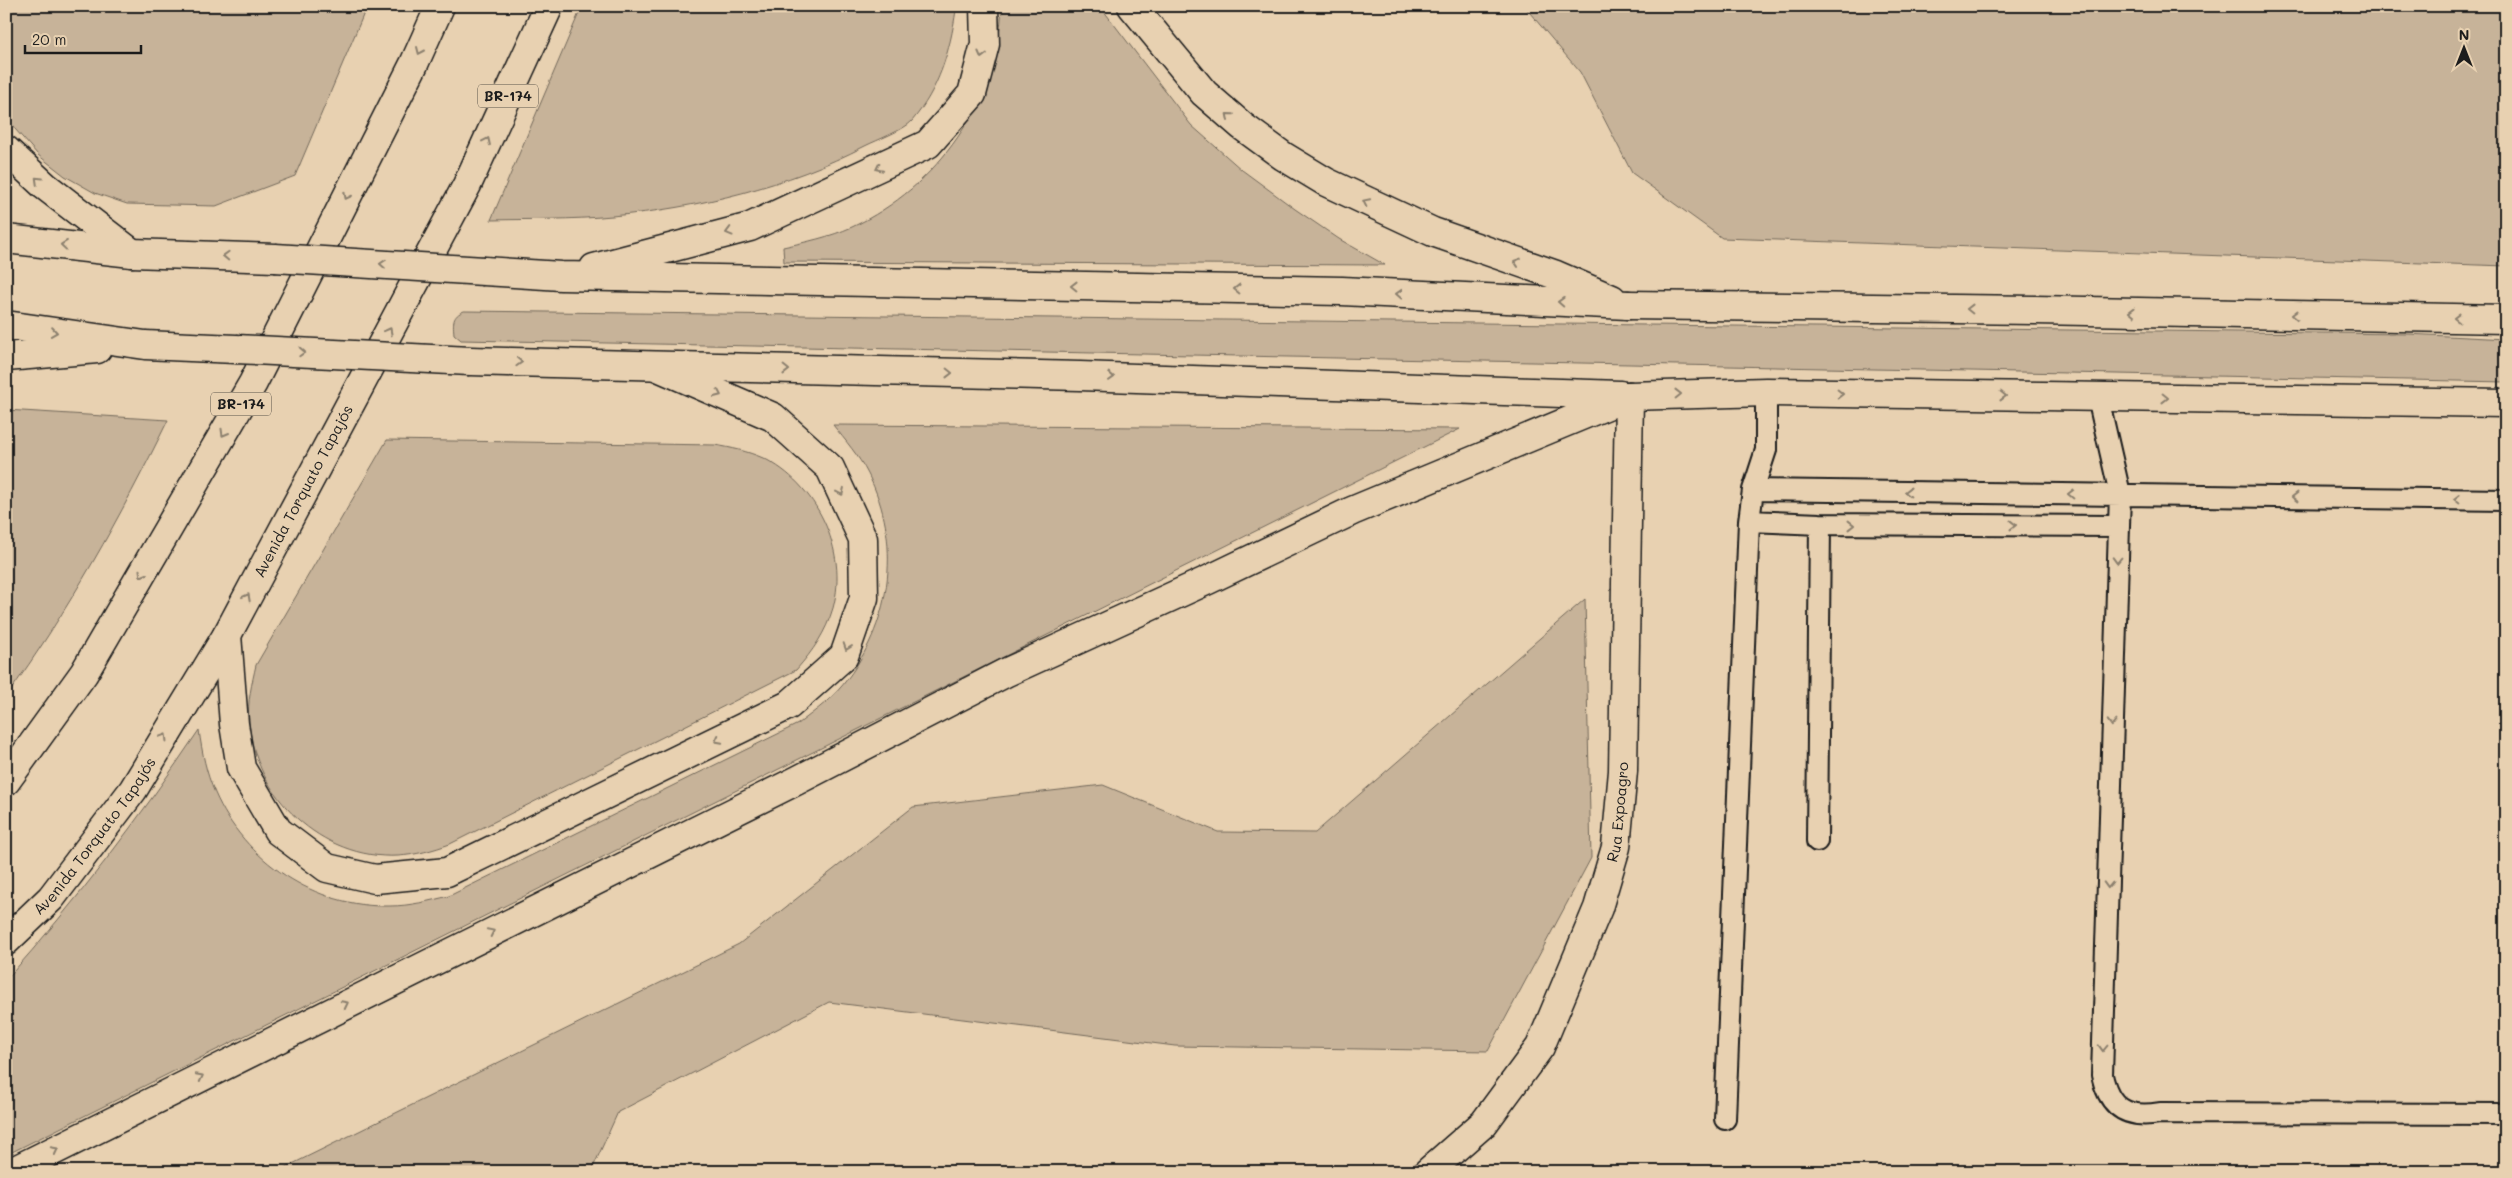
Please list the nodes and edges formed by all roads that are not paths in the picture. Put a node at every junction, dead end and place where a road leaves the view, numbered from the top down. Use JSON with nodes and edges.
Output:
{"nodes":[{"id":1,"x":440,"y":6,"type":"edge"},
{"id":2,"x":550,"y":6,"type":"edge"},
{"id":3,"x":984,"y":6,"type":"edge"},
{"id":4,"x":1132,"y":6,"type":"edge"},
{"id":5,"x":6,"y":150,"type":"edge"},
{"id":6,"x":6,"y":239,"type":"edge"},
{"id":7,"x":132,"y":253,"type":"junction"},
{"id":8,"x":561,"y":276,"type":"junction"},
{"id":9,"x":1628,"y":305,"type":"junction"},
{"id":10,"x":2506,"y":319,"type":"edge"},
{"id":11,"x":6,"y":325,"type":"edge"},
{"id":12,"x":145,"y":345,"type":"junction"},
{"id":13,"x":6,"y":357,"type":"edge"},
{"id":14,"x":658,"y":367,"type":"junction"},
{"id":15,"x":1766,"y":392,"type":"junction"},
{"id":16,"x":1629,"y":396,"type":"junction"},
{"id":17,"x":2098,"y":398,"type":"junction"},
{"id":18,"x":2506,"y":404,"type":"edge"},
{"id":19,"x":1753,"y":490,"type":"junction"},
{"id":20,"x":2120,"y":494,"type":"junction"},
{"id":21,"x":2506,"y":500,"type":"edge"},
{"id":22,"x":1749,"y":521,"type":"junction"},
{"id":23,"x":1820,"y":524,"type":"junction"},
{"id":24,"x":2118,"y":526,"type":"junction"},
{"id":25,"x":226,"y":635,"type":"junction"},
{"id":26,"x":6,"y":781,"type":"edge"},
{"id":27,"x":1817,"y":841,"type":"dead end"},
{"id":28,"x":6,"y":941,"type":"edge"},
{"id":29,"x":2506,"y":1114,"type":"edge"},
{"id":30,"x":1725,"y":1119,"type":"dead end"},
{"id":31,"x":11,"y":1172,"type":"edge"},
{"id":32,"x":1428,"y":1172,"type":"edge"}],
"edges":[{"from":1,"to":26,"type":"main road","number":"BR-174","one_way":true},
{"from":25,"to":2,"type":"main road","name":"Avenida Torquato Tapajós","number":"BR-174","one_way":true},
{"from":3,"to":8,"type":"main road","one_way":true},
{"from":9,"to":4,"type":"main road","one_way":true},
{"from":7,"to":5,"type":"main road","one_way":true},
{"from":7,"to":6,"type":"main road","one_way":true},
{"from":8,"to":7,"type":"main road","one_way":true,"bridge":true},
{"from":9,"to":8,"type":"main road","one_way":true},
{"from":10,"to":9,"type":"main road","one_way":true},
{"from":11,"to":12,"type":"main road","one_way":true},
{"from":12,"to":13,"type":"main road"},
{"from":12,"to":14,"type":"main road","one_way":true,"bridge":true},
{"from":14,"to":16,"type":"main road","one_way":true},
{"from":14,"to":25,"type":"main road","one_way":true},
{"from":16,"to":15,"type":"main road","one_way":true},
{"from":15,"to":17,"type":"main road","one_way":true},
{"from":15,"to":19,"type":"lane"},
{"from":31,"to":16,"type":"main road","one_way":true},
{"from":16,"to":32,"type":"main road","name":"Rua Expoagro"},
{"from":17,"to":18,"type":"main road","one_way":true},
{"from":17,"to":20,"type":"lane"},
{"from":20,"to":19,"type":"lane","one_way":true},
{"from":19,"to":22,"type":"lane"},
{"from":21,"to":20,"type":"lane","one_way":true},
{"from":20,"to":24,"type":"lane"},
{"from":22,"to":23,"type":"lane"},
{"from":22,"to":30,"type":"lane"},
{"from":23,"to":24,"type":"lane","one_way":true},
{"from":23,"to":27,"type":"lane"},
{"from":24,"to":29,"type":"lane","one_way":true},
{"from":28,"to":25,"type":"main road","name":"Avenida Torquato Tapajós","number":"BR-174","one_way":true}]}
